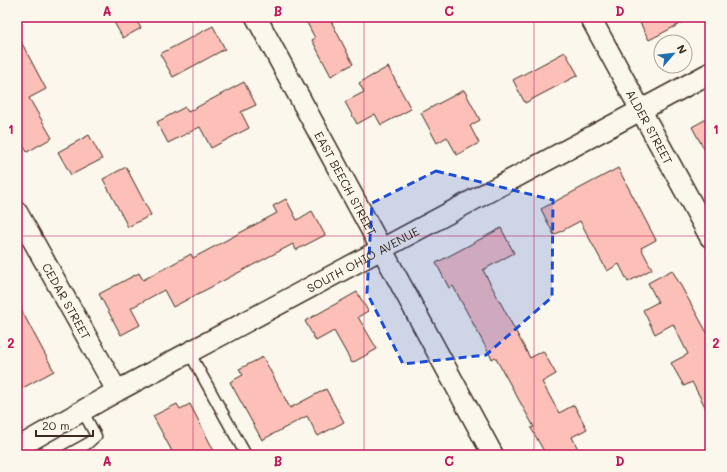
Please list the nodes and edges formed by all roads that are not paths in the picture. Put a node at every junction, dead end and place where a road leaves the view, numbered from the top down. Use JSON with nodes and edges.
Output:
{"nodes":[{"id":1,"x":256,"y":17,"type":"edge"},
{"id":2,"x":590,"y":17,"type":"edge"},
{"id":3,"x":710,"y":73,"type":"edge"},
{"id":4,"x":641,"y":110,"type":"junction"},
{"id":5,"x":17,"y":212,"type":"edge"},
{"id":6,"x":710,"y":237,"type":"edge"},
{"id":7,"x":381,"y":250,"type":"junction"},
{"id":8,"x":189,"y":352,"type":"junction"},
{"id":9,"x":117,"y":391,"type":"junction"},
{"id":10,"x":82,"y":410,"type":"junction"},
{"id":11,"x":17,"y":448,"type":"edge"},
{"id":12,"x":67,"y":455,"type":"edge"},
{"id":13,"x":246,"y":455,"type":"edge"},
{"id":14,"x":493,"y":455,"type":"edge"}],
"edges":[{"from":1,"to":7,"type":"street","name":"EAST BEECH STREET"},
{"from":2,"to":4,"type":"street","name":"ALDER STREET"},
{"from":3,"to":4,"type":"street","name":"SOUTH OHIO AVENUE"},
{"from":4,"to":6,"type":"street","name":"ALDER STREET"},
{"from":4,"to":7,"type":"street","name":"SOUTH OHIO AVENUE"},
{"from":5,"to":9,"type":"street","name":"CEDAR STREET"},
{"from":7,"to":8,"type":"street","name":"SOUTH OHIO AVENUE"},
{"from":7,"to":14,"type":"street","name":"EAST BEECH STREET"},
{"from":8,"to":9,"type":"street","name":"SOUTH OHIO AVENUE"},
{"from":8,"to":13,"type":"lane"},
{"from":9,"to":10,"type":"street","name":"SOUTH OHIO AVENUE"},
{"from":10,"to":11,"type":"street","name":"SOUTH OHIO AVENUE"},
{"from":10,"to":12,"type":"lane"}]}
